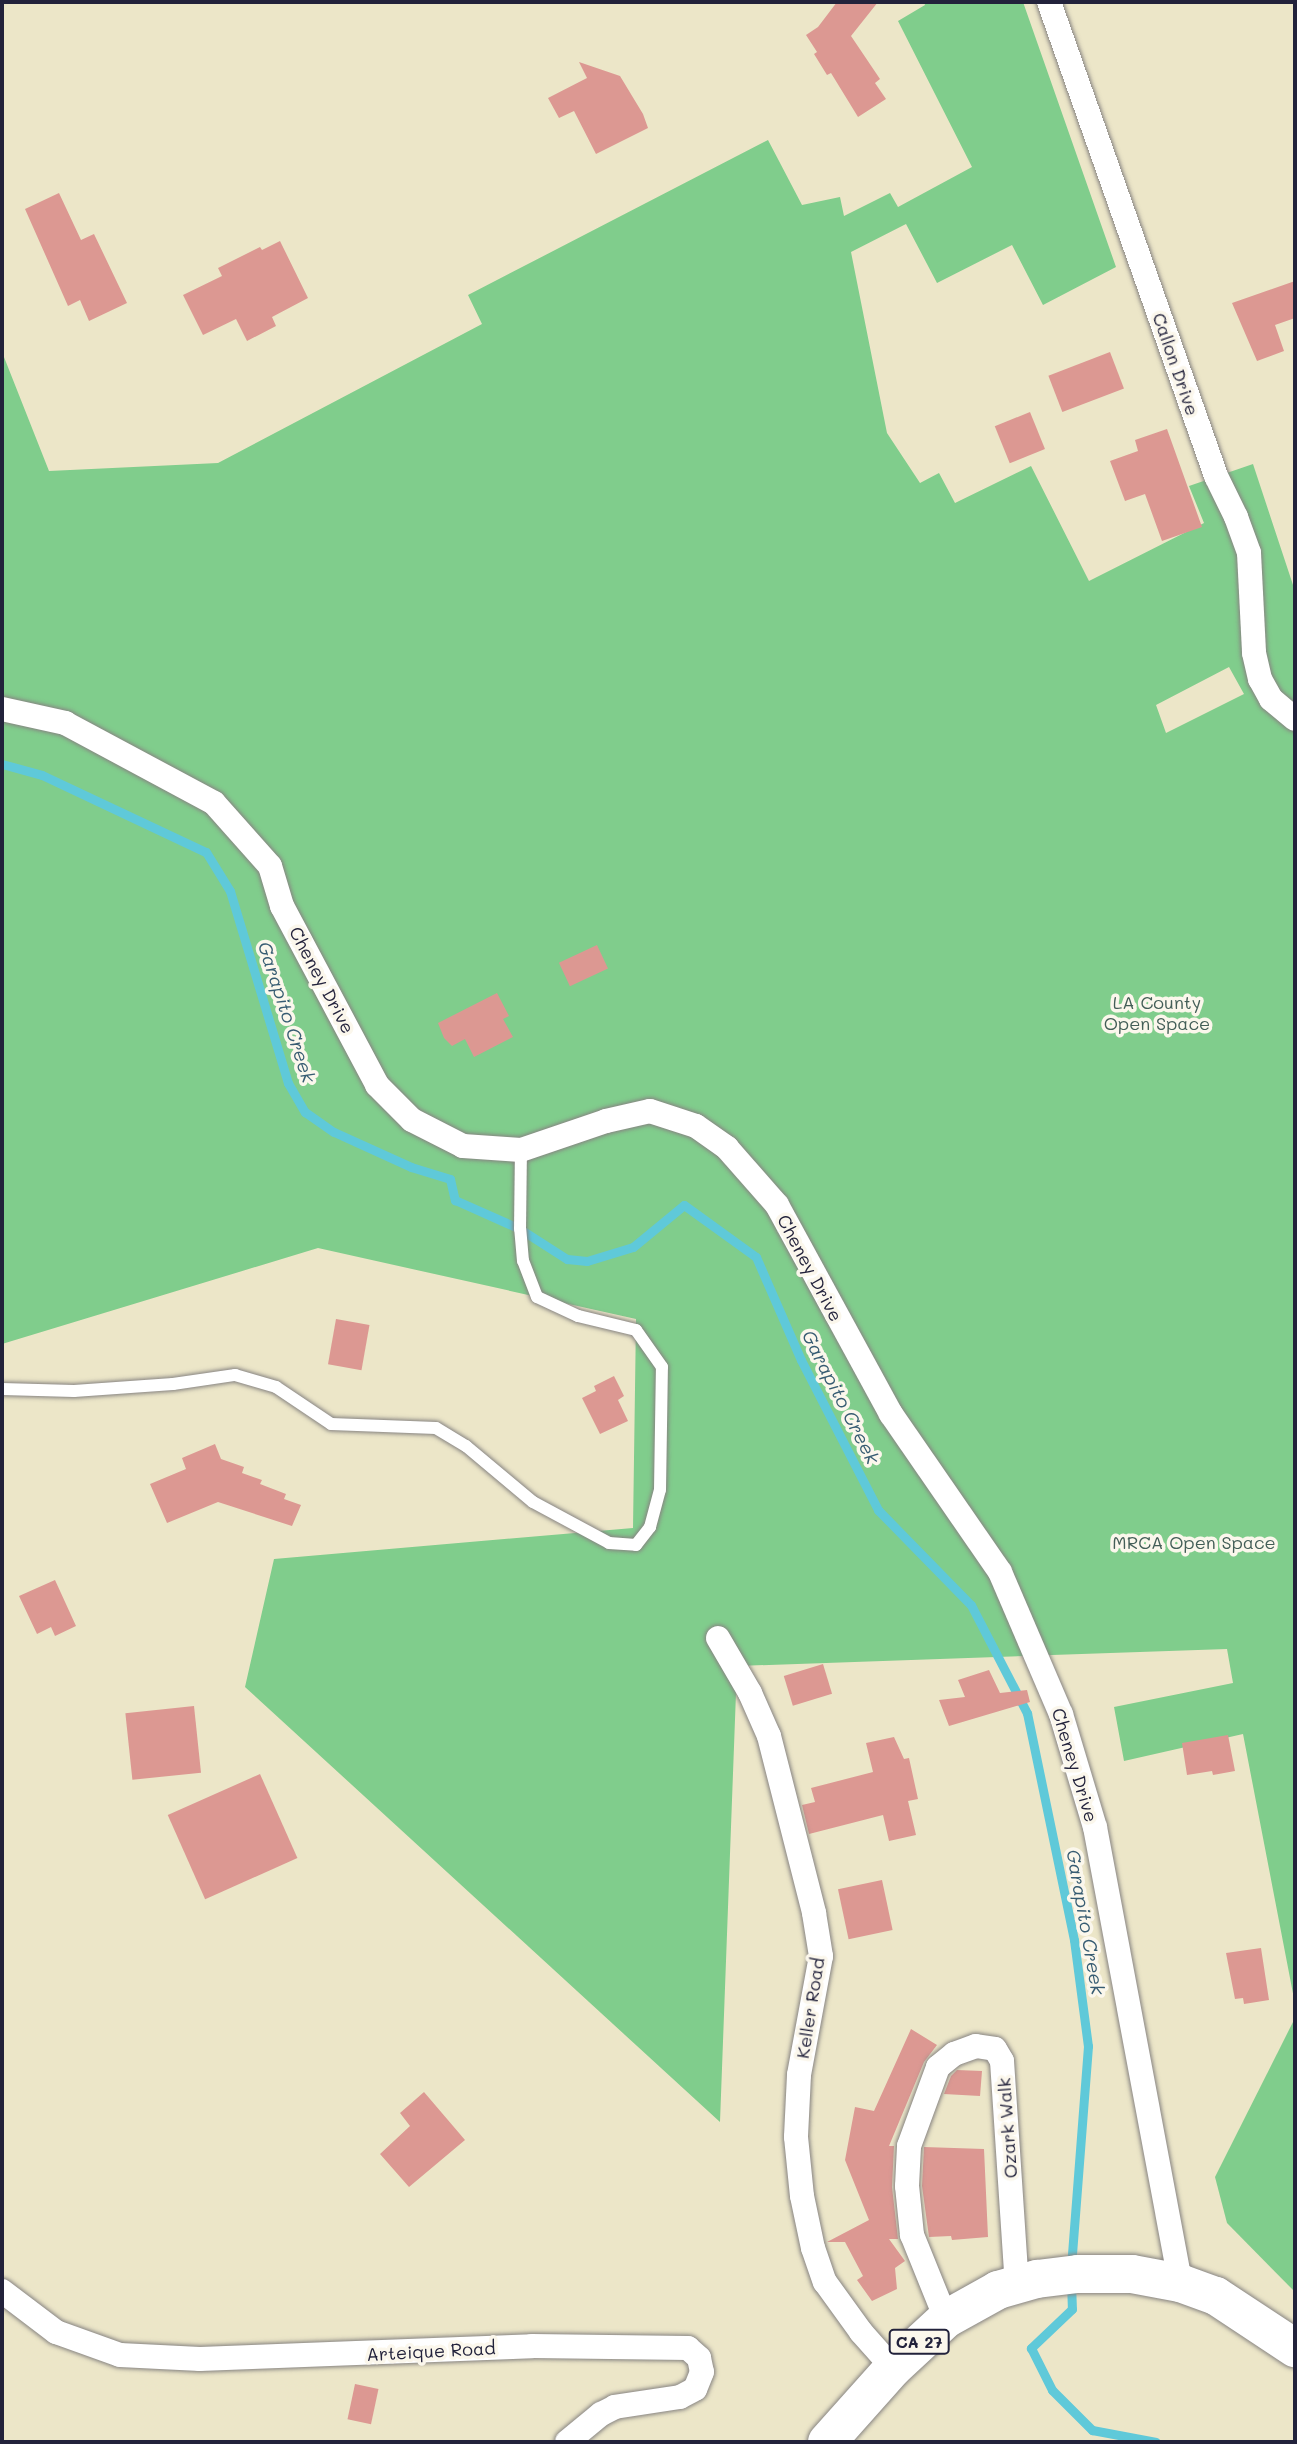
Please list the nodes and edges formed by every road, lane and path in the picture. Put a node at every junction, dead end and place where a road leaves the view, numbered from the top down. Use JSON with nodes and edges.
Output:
{"nodes":[{"id":1,"x":1049,"y":2,"type":"edge"},
{"id":2,"x":2,"y":709,"type":"edge"},
{"id":3,"x":1295,"y":719,"type":"edge"},
{"id":4,"x":521,"y":1150,"type":"junction"},
{"id":5,"x":2,"y":1389,"type":"edge"},
{"id":6,"x":718,"y":1639,"type":"dead end"},
{"id":7,"x":1027,"y":2282,"type":"junction"},
{"id":8,"x":1180,"y":2283,"type":"junction"},
{"id":9,"x":2,"y":2291,"type":"edge"},
{"id":10,"x":946,"y":2319,"type":"junction"},
{"id":11,"x":1295,"y":2348,"type":"edge"},
{"id":12,"x":893,"y":2368,"type":"junction"},
{"id":13,"x":567,"y":2442,"type":"edge"},
{"id":14,"x":827,"y":2442,"type":"edge"}],
"edges":[{"from":1,"to":3,"type":"street","name":"Callon Drive"},
{"from":2,"to":4,"type":"street","name":"Cheney Drive"},
{"from":4,"to":5,"type":"lane"},
{"from":4,"to":8,"type":"street","name":"Cheney Drive"},
{"from":6,"to":12,"type":"street","name":"Keller Road"},
{"from":7,"to":8,"type":"main road","number":"CA 27"},
{"from":7,"to":10,"type":"main road","number":"CA 27"},
{"from":7,"to":10,"type":"street","name":"Ozark Walk"},
{"from":8,"to":11,"type":"main road","number":"CA 27"},
{"from":9,"to":13,"type":"street","name":"Arteique Road"},
{"from":10,"to":12,"type":"main road","number":"CA 27"},
{"from":12,"to":14,"type":"main road","number":"CA 27"}]}
